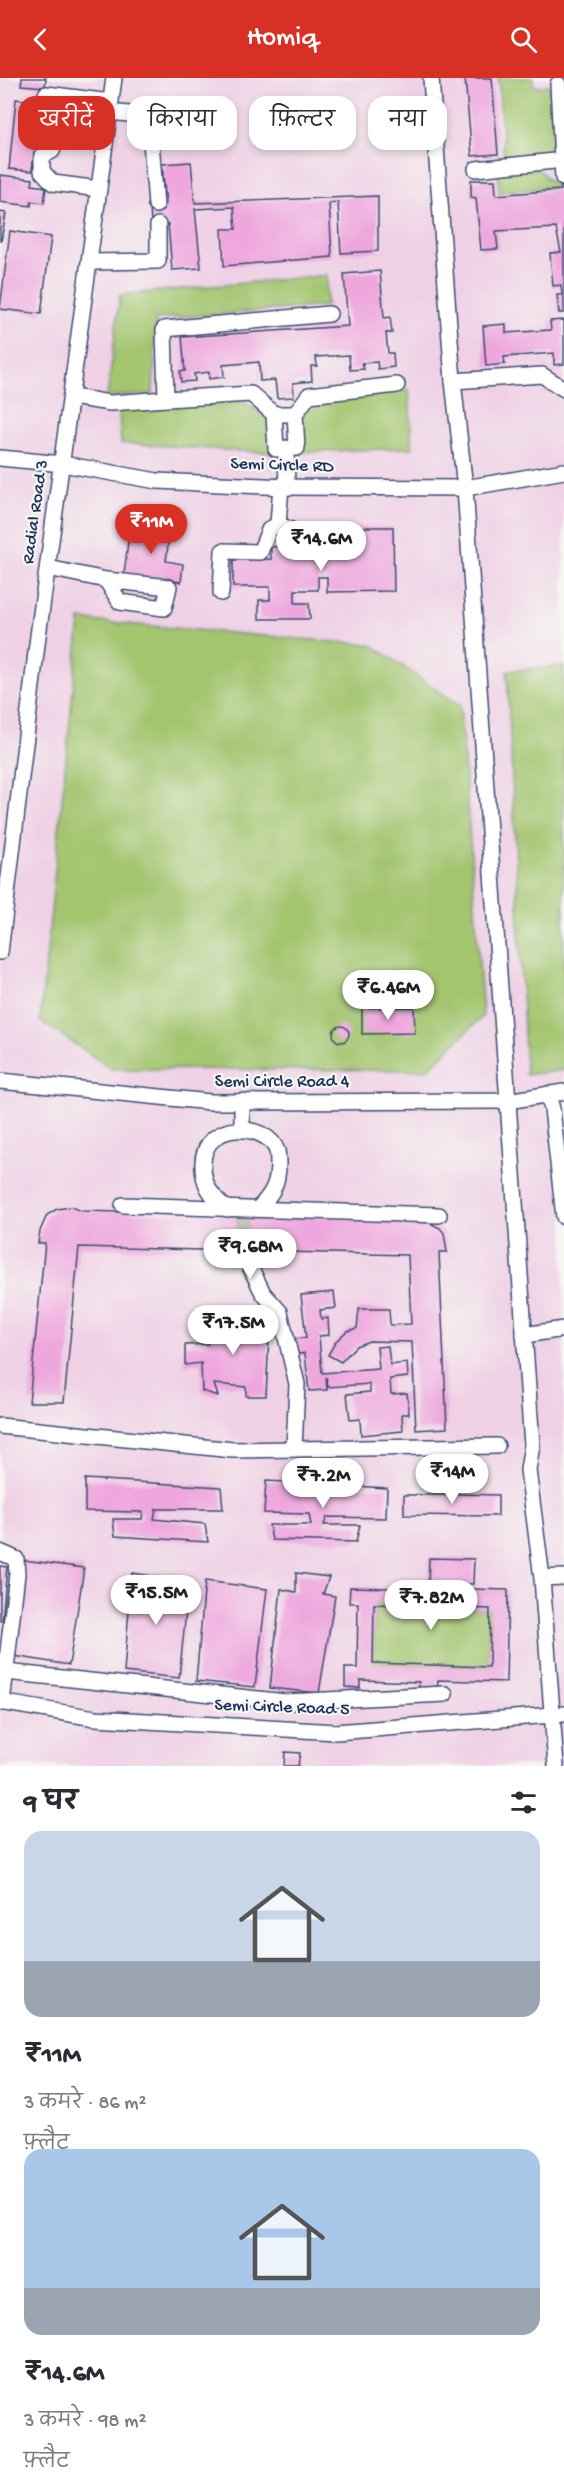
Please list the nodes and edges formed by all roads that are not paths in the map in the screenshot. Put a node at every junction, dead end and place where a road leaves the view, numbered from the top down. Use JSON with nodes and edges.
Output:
{"nodes":[{"id":1,"x":114,"y":78,"type":"edge"},
{"id":2,"x":431,"y":78,"type":"edge"},
{"id":3,"x":558,"y":84,"type":"dead end"},
{"id":4,"x":112,"y":96,"type":"edge"},
{"id":5,"x":115,"y":108,"type":"edge"},
{"id":6,"x":52,"y":150,"type":"edge"},
{"id":7,"x":104,"y":150,"type":"edge"},
{"id":8,"x":562,"y":160,"type":"edge"},
{"id":9,"x":543,"y":163,"type":"junction"},
{"id":10,"x":476,"y":169,"type":"dead end"},
{"id":11,"x":563,"y":178,"type":"edge"},
{"id":12,"x":99,"y":189,"type":"junction"},
{"id":13,"x":156,"y":205,"type":"dead end"},
{"id":14,"x":158,"y":225,"type":"dead end"},
{"id":15,"x":90,"y":262,"type":"junction"},
{"id":16,"x":329,"y":315,"type":"dead end"},
{"id":17,"x":453,"y":381,"type":"junction"},
{"id":18,"x":397,"y":385,"type":"dead end"},
{"id":19,"x":564,"y":389,"type":"edge"},
{"id":20,"x":72,"y":397,"type":"junction"},
{"id":21,"x":166,"y":399,"type":"junction"},
{"id":22,"x":274,"y":414,"type":"junction"},
{"id":23,"x":295,"y":414,"type":"junction"},
{"id":24,"x":286,"y":448,"type":"junction"},
{"id":25,"x":0,"y":458,"type":"edge"},
{"id":26,"x":63,"y":464,"type":"junction"},
{"id":27,"x":564,"y":471,"type":"edge"},
{"id":28,"x":284,"y":487,"type":"junction"},
{"id":29,"x":465,"y":488,"type":"junction"},
{"id":30,"x":278,"y":524,"type":"junction"},
{"id":31,"x":322,"y":546,"type":"dead end"},
{"id":32,"x":48,"y":567,"type":"junction"},
{"id":33,"x":106,"y":580,"type":"dead end"},
{"id":34,"x":221,"y":593,"type":"dead end"},
{"id":35,"x":0,"y":952,"type":"edge"},
{"id":36,"x":0,"y":1081,"type":"edge"},
{"id":37,"x":564,"y":1092,"type":"edge"},
{"id":38,"x":548,"y":1094,"type":"junction"},
{"id":39,"x":243,"y":1101,"type":"junction"},
{"id":40,"x":507,"y":1101,"type":"junction"},
{"id":41,"x":242,"y":1130,"type":"junction"},
{"id":42,"x":562,"y":1170,"type":"edge"},
{"id":43,"x":123,"y":1205,"type":"dead end"},
{"id":44,"x":227,"y":1209,"type":"junction"},
{"id":45,"x":248,"y":1211,"type":"junction"},
{"id":46,"x":439,"y":1215,"type":"dead end"},
{"id":47,"x":564,"y":1217,"type":"edge"},
{"id":48,"x":242,"y":1250,"type":"tunnel mouth"},
{"id":49,"x":564,"y":1329,"type":"edge"},
{"id":50,"x":524,"y":1335,"type":"junction"},
{"id":51,"x":0,"y":1426,"type":"edge"},
{"id":52,"x":497,"y":1446,"type":"dead end"},
{"id":53,"x":294,"y":1449,"type":"junction"},
{"id":54,"x":0,"y":1552,"type":"edge"},
{"id":55,"x":564,"y":1577,"type":"edge"},
{"id":56,"x":542,"y":1578,"type":"junction"},
{"id":57,"x":6,"y":1672,"type":"junction"},
{"id":58,"x":445,"y":1694,"type":"dead end"},
{"id":59,"x":1,"y":1703,"type":"edge"},
{"id":60,"x":558,"y":1715,"type":"edge"},
{"id":61,"x":556,"y":1766,"type":"edge"}],
"edges":[{"from":1,"to":4,"type":"street","name":"Radial Road 3"},
{"from":2,"to":17,"type":"street"},
{"from":3,"to":8,"type":"street"},
{"from":5,"to":13,"type":"street"},
{"from":6,"to":12,"type":"street"},
{"from":7,"to":12,"type":"street","name":"Radial Road 3"},
{"from":8,"to":9,"type":"street"},
{"from":8,"to":11,"type":"street"},
{"from":9,"to":10,"type":"street"},
{"from":9,"to":11,"type":"street"},
{"from":12,"to":15,"type":"street","name":"Radial Road 3"},
{"from":14,"to":15,"type":"street"},
{"from":15,"to":20,"type":"street","name":"Radial Road 3"},
{"from":16,"to":21,"type":"street"},
{"from":17,"to":19,"type":"street"},
{"from":17,"to":29,"type":"street"},
{"from":18,"to":23,"type":"street"},
{"from":20,"to":21,"type":"street"},
{"from":20,"to":26,"type":"street","name":"Radial Road 3"},
{"from":21,"to":22,"type":"street"},
{"from":22,"to":23,"type":"street"},
{"from":22,"to":24,"type":"street"},
{"from":23,"to":24,"type":"street"},
{"from":24,"to":28,"type":"street"},
{"from":25,"to":26,"type":"street","name":"Semi Circle RD"},
{"from":26,"to":28,"type":"street","name":"Semi Circle RD"},
{"from":26,"to":32,"type":"street","name":"Radial Road 3"},
{"from":27,"to":29,"type":"street","name":"Semi Circle RD"},
{"from":28,"to":29,"type":"street","name":"Semi Circle RD"},
{"from":28,"to":30,"type":"street"},
{"from":29,"to":40,"type":"street"},
{"from":30,"to":31,"type":"street"},
{"from":30,"to":34,"type":"street"},
{"from":32,"to":33,"type":"street"},
{"from":32,"to":35,"type":"street","name":"Radial Road 3"},
{"from":36,"to":39,"type":"street","name":"Semi Circle Road 4"},
{"from":37,"to":38,"type":"street","name":"Semi Circle Road 4"},
{"from":38,"to":40,"type":"street","name":"Semi Circle Road 4"},
{"from":38,"to":42,"type":"street"},
{"from":39,"to":40,"type":"street","name":"Semi Circle Road 4"},
{"from":39,"to":41,"type":"street"},
{"from":40,"to":50,"type":"street"},
{"from":41,"to":44,"type":"street"},
{"from":41,"to":45,"type":"street"},
{"from":42,"to":47,"type":"street"},
{"from":43,"to":44,"type":"street"},
{"from":44,"to":45,"type":"street"},
{"from":45,"to":46,"type":"street"},
{"from":48,"to":53,"type":"street"},
{"from":49,"to":50,"type":"street"},
{"from":50,"to":56,"type":"street"},
{"from":51,"to":53,"type":"street"},
{"from":52,"to":53,"type":"street"},
{"from":54,"to":57,"type":"street"},
{"from":55,"to":56,"type":"street"},
{"from":56,"to":60,"type":"street"},
{"from":57,"to":58,"type":"street"},
{"from":57,"to":59,"type":"street"},
{"from":59,"to":60,"type":"street","name":"Semi Circle Road 5"},
{"from":60,"to":61,"type":"street"}]}
